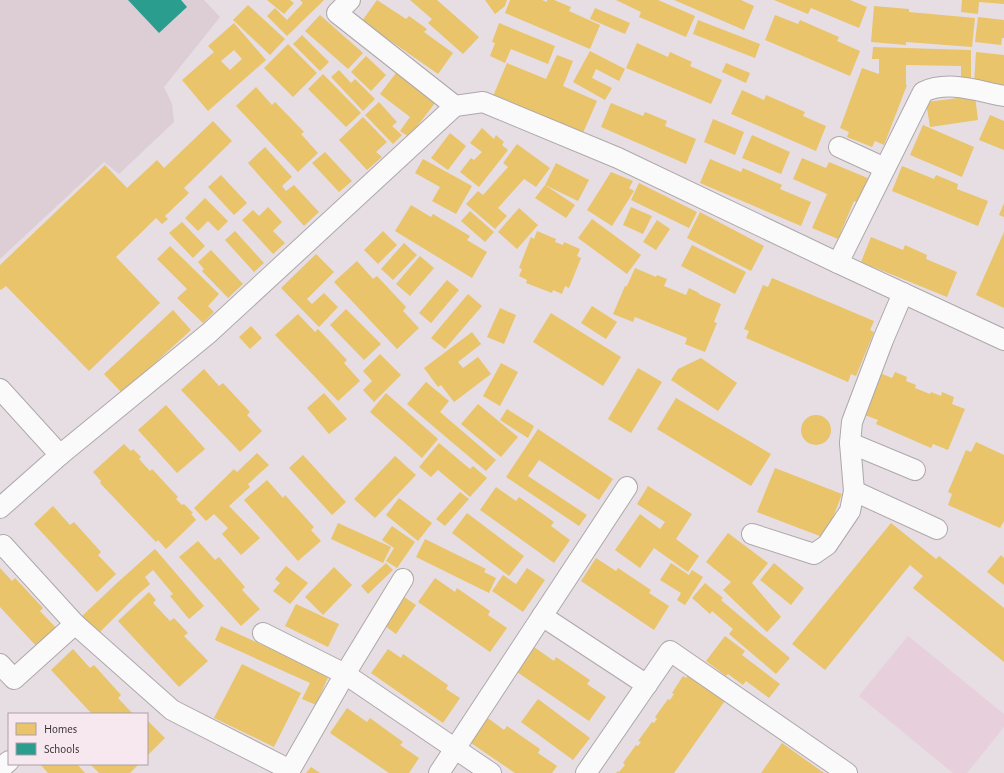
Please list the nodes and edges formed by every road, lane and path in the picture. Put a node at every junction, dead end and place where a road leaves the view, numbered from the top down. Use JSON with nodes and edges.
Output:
{"nodes":[{"id":1,"x":350,"y":0,"type":"edge"},
{"id":2,"x":1004,"y":96,"type":"edge"},
{"id":3,"x":455,"y":106,"type":"junction"},
{"id":4,"x":839,"y":147,"type":"dead end"},
{"id":5,"x":885,"y":168,"type":"junction"},
{"id":6,"x":838,"y":263,"type":"junction"},
{"id":7,"x":903,"y":293,"type":"junction"},
{"id":8,"x":1004,"y":340,"type":"edge"},
{"id":9,"x":0,"y":389,"type":"edge"},
{"id":10,"x":850,"y":443,"type":"junction"},
{"id":11,"x":60,"y":455,"type":"junction"},
{"id":12,"x":915,"y":470,"type":"dead end"},
{"id":13,"x":627,"y":487,"type":"dead end"},
{"id":14,"x":854,"y":491,"type":"junction"},
{"id":15,"x":0,"y":508,"type":"edge"},
{"id":16,"x":937,"y":529,"type":"dead end"},
{"id":17,"x":752,"y":534,"type":"dead end"},
{"id":18,"x":0,"y":547,"type":"edge"},
{"id":19,"x":403,"y":579,"type":"dead end"},
{"id":20,"x":542,"y":616,"type":"junction"},
{"id":21,"x":75,"y":624,"type":"junction"},
{"id":22,"x":263,"y":633,"type":"dead end"},
{"id":23,"x":0,"y":664,"type":"edge"},
{"id":24,"x":345,"y":674,"type":"junction"},
{"id":25,"x":647,"y":685,"type":"junction"},
{"id":26,"x":456,"y":748,"type":"junction"},
{"id":27,"x":8,"y":761,"type":"edge"},
{"id":28,"x":0,"y":769,"type":"edge"},
{"id":29,"x":439,"y":773,"type":"edge"},
{"id":30,"x":491,"y":773,"type":"edge"},
{"id":31,"x":586,"y":773,"type":"edge"},
{"id":32,"x":848,"y":773,"type":"edge"}],
"edges":[{"from":1,"to":3,"type":"street"},
{"from":2,"to":5,"type":"street"},
{"from":3,"to":6,"type":"street"},
{"from":3,"to":11,"type":"street"},
{"from":4,"to":5,"type":"street"},
{"from":5,"to":6,"type":"street"},
{"from":6,"to":7,"type":"street"},
{"from":7,"to":8,"type":"street"},
{"from":7,"to":10,"type":"street"},
{"from":9,"to":11,"type":"street"},
{"from":10,"to":12,"type":"street"},
{"from":10,"to":14,"type":"street"},
{"from":11,"to":15,"type":"street"},
{"from":13,"to":20,"type":"street"},
{"from":14,"to":16,"type":"street"},
{"from":14,"to":17,"type":"street"},
{"from":18,"to":21,"type":"street"},
{"from":19,"to":24,"type":"street"},
{"from":20,"to":25,"type":"street"},
{"from":20,"to":26,"type":"street"},
{"from":21,"to":23,"type":"street"},
{"from":21,"to":24,"type":"street"},
{"from":22,"to":24,"type":"street"},
{"from":24,"to":26,"type":"street"},
{"from":25,"to":31,"type":"street"},
{"from":25,"to":32,"type":"street"},
{"from":26,"to":29,"type":"street"},
{"from":26,"to":30,"type":"street"},
{"from":27,"to":28,"type":"street"}]}
